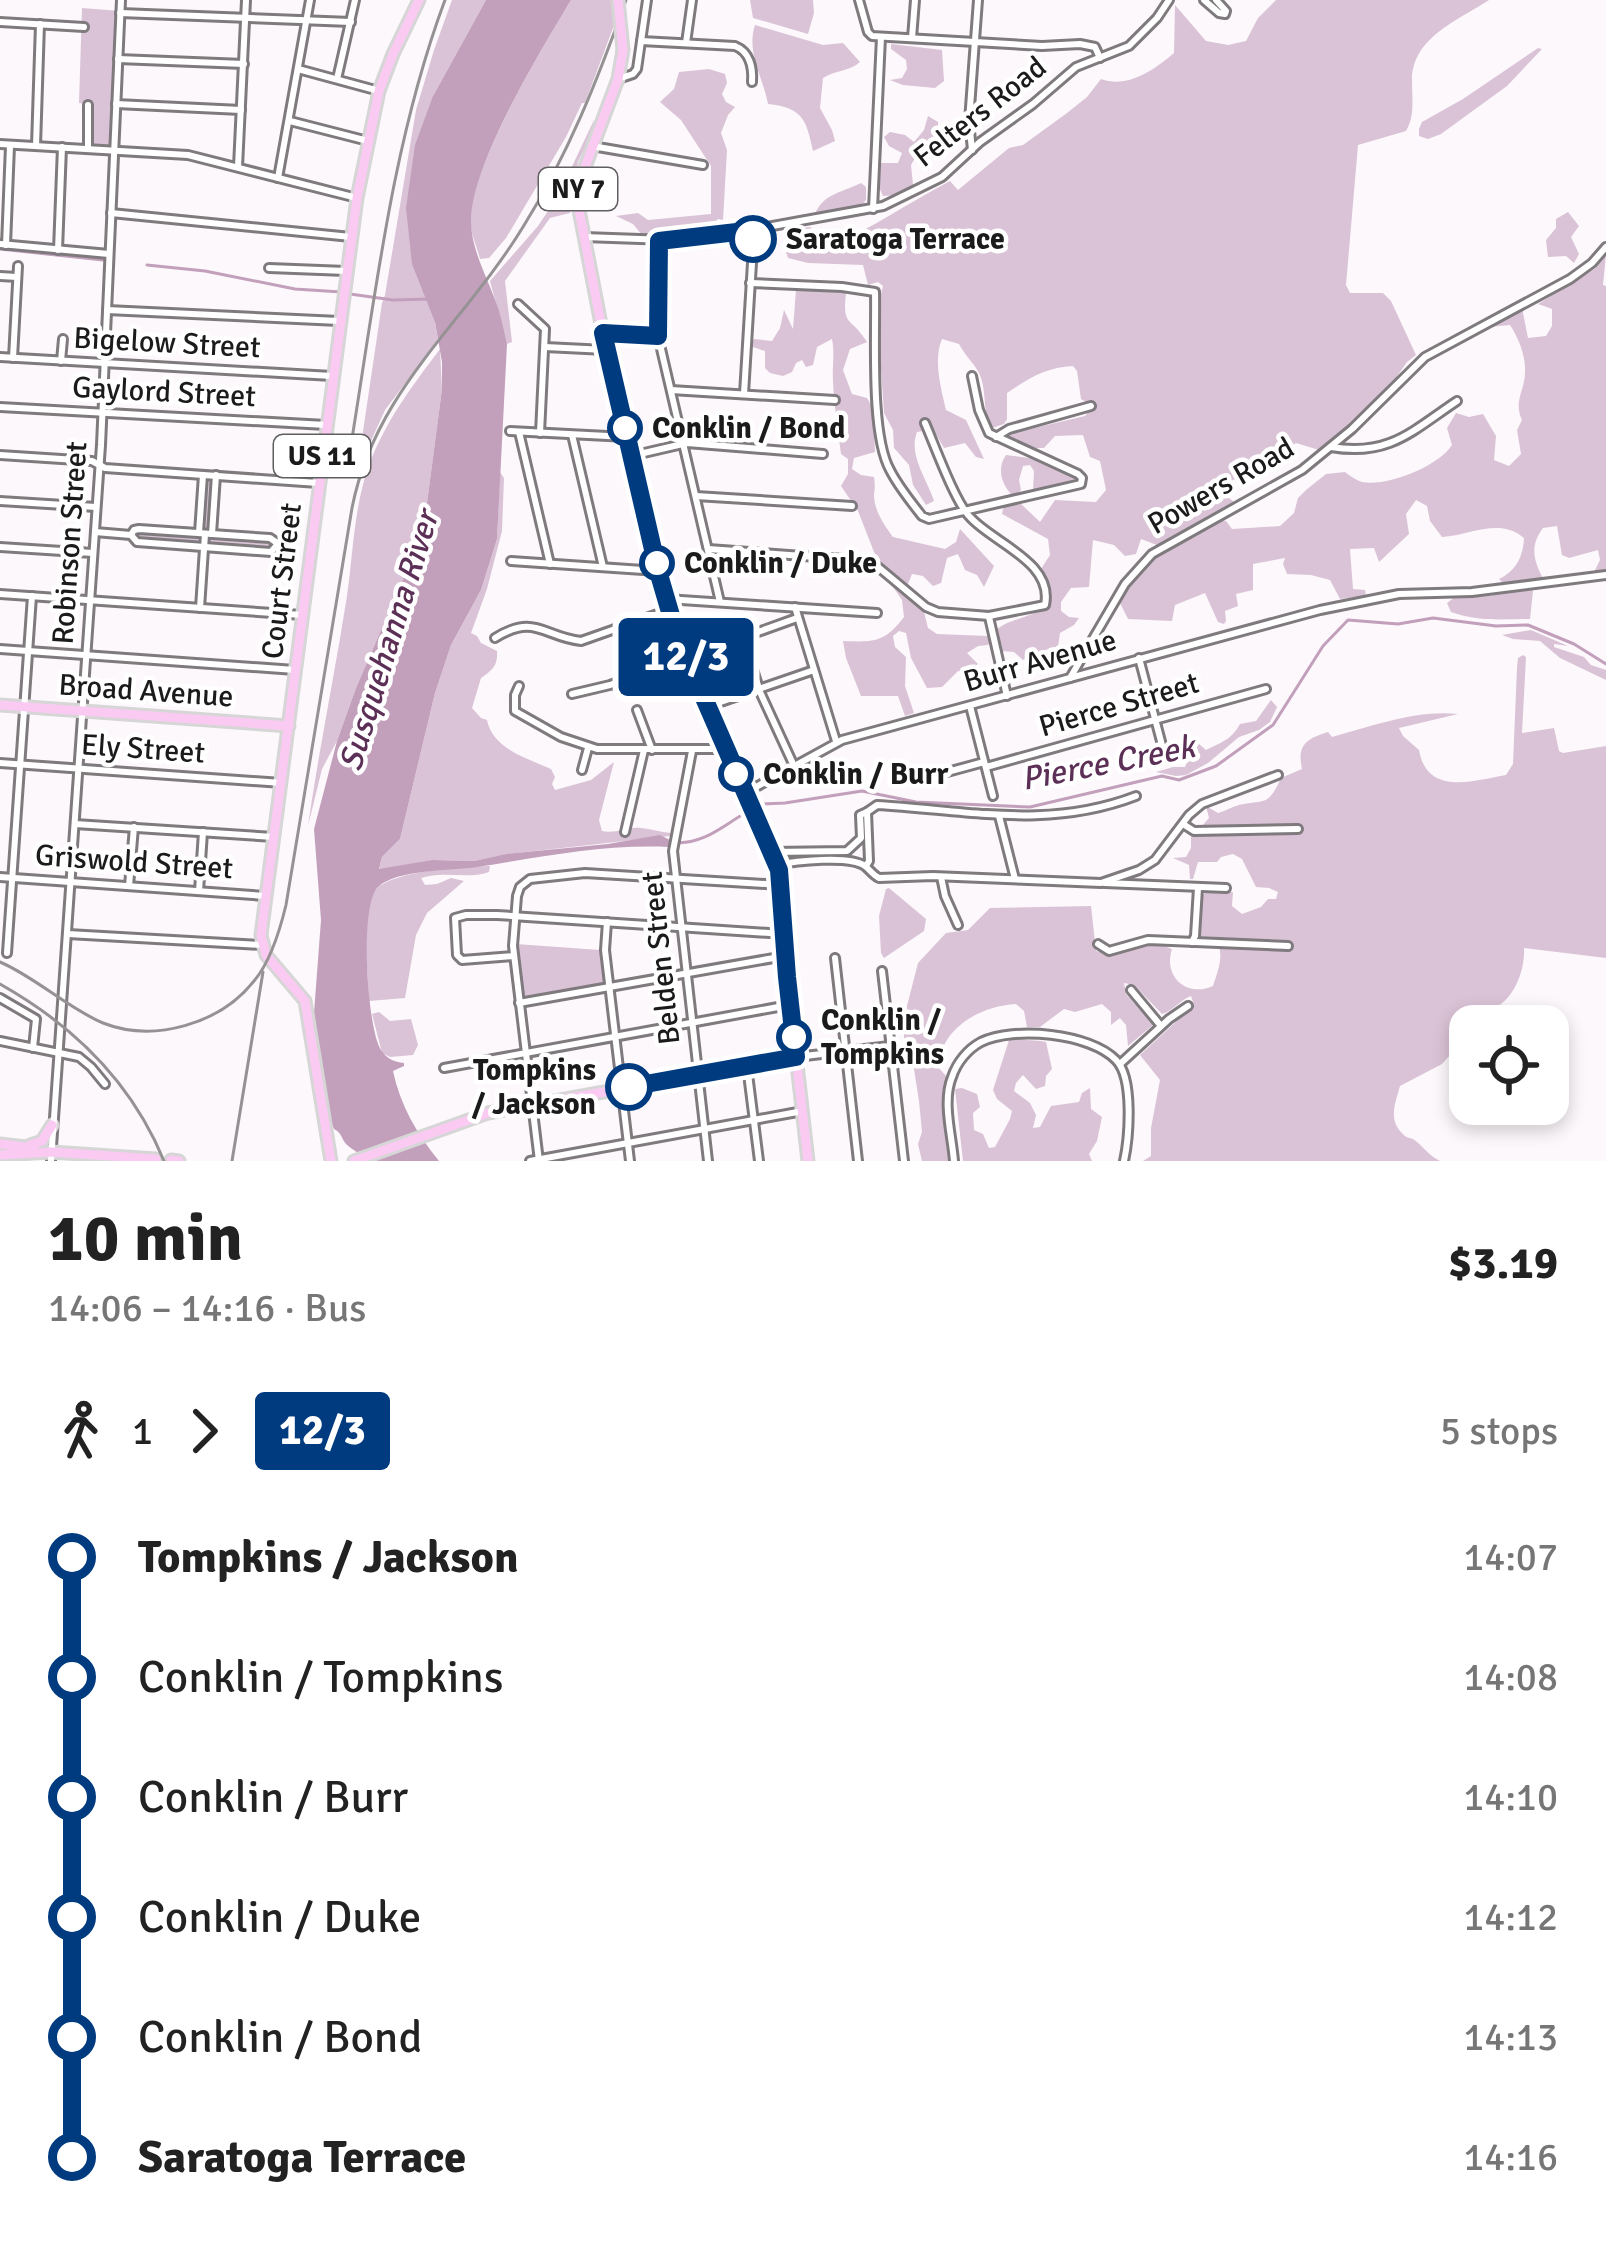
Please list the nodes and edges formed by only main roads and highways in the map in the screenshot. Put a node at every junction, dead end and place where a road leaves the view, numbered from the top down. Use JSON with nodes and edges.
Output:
{"nodes":[{"id":1,"x":419,"y":0,"type":"edge"},
{"id":2,"x":618,"y":0,"type":"edge"},
{"id":3,"x":0,"y":705,"type":"edge"},
{"id":4,"x":289,"y":726,"type":"junction"},
{"id":5,"x":796,"y":1057,"type":"junction"},
{"id":6,"x":52,"y":1125,"type":"road end"},
{"id":7,"x":0,"y":1144,"type":"edge"},
{"id":8,"x":26,"y":1147,"type":"junction"},
{"id":9,"x":0,"y":1155,"type":"edge"},
{"id":10,"x":51,"y":1157,"type":"edge"},
{"id":11,"x":118,"y":1159,"type":"edge"},
{"id":12,"x":156,"y":1159,"type":"edge"},
{"id":13,"x":331,"y":1161,"type":"edge"},
{"id":14,"x":354,"y":1161,"type":"edge"},
{"id":15,"x":808,"y":1161,"type":"edge"}],
"edges":[{"from":1,"to":4,"type":"main road","name":"Court Street","number":"US 11"},
{"from":2,"to":5,"type":"main road","number":"NY 7","bridge":true},
{"from":3,"to":4,"type":"main road","name":"Broad Avenue"},
{"from":4,"to":13,"type":"main road","name":"Court Street","number":"US 11"},
{"from":5,"to":14,"type":"main road"},
{"from":5,"to":15,"type":"main road"},
{"from":6,"to":8,"type":"main road"},
{"from":7,"to":8,"type":"main road"},
{"from":8,"to":10,"type":"main road"},
{"from":9,"to":10,"type":"main road"},
{"from":10,"to":11,"type":"main road"},
{"from":11,"to":12,"type":"main road"}]}
